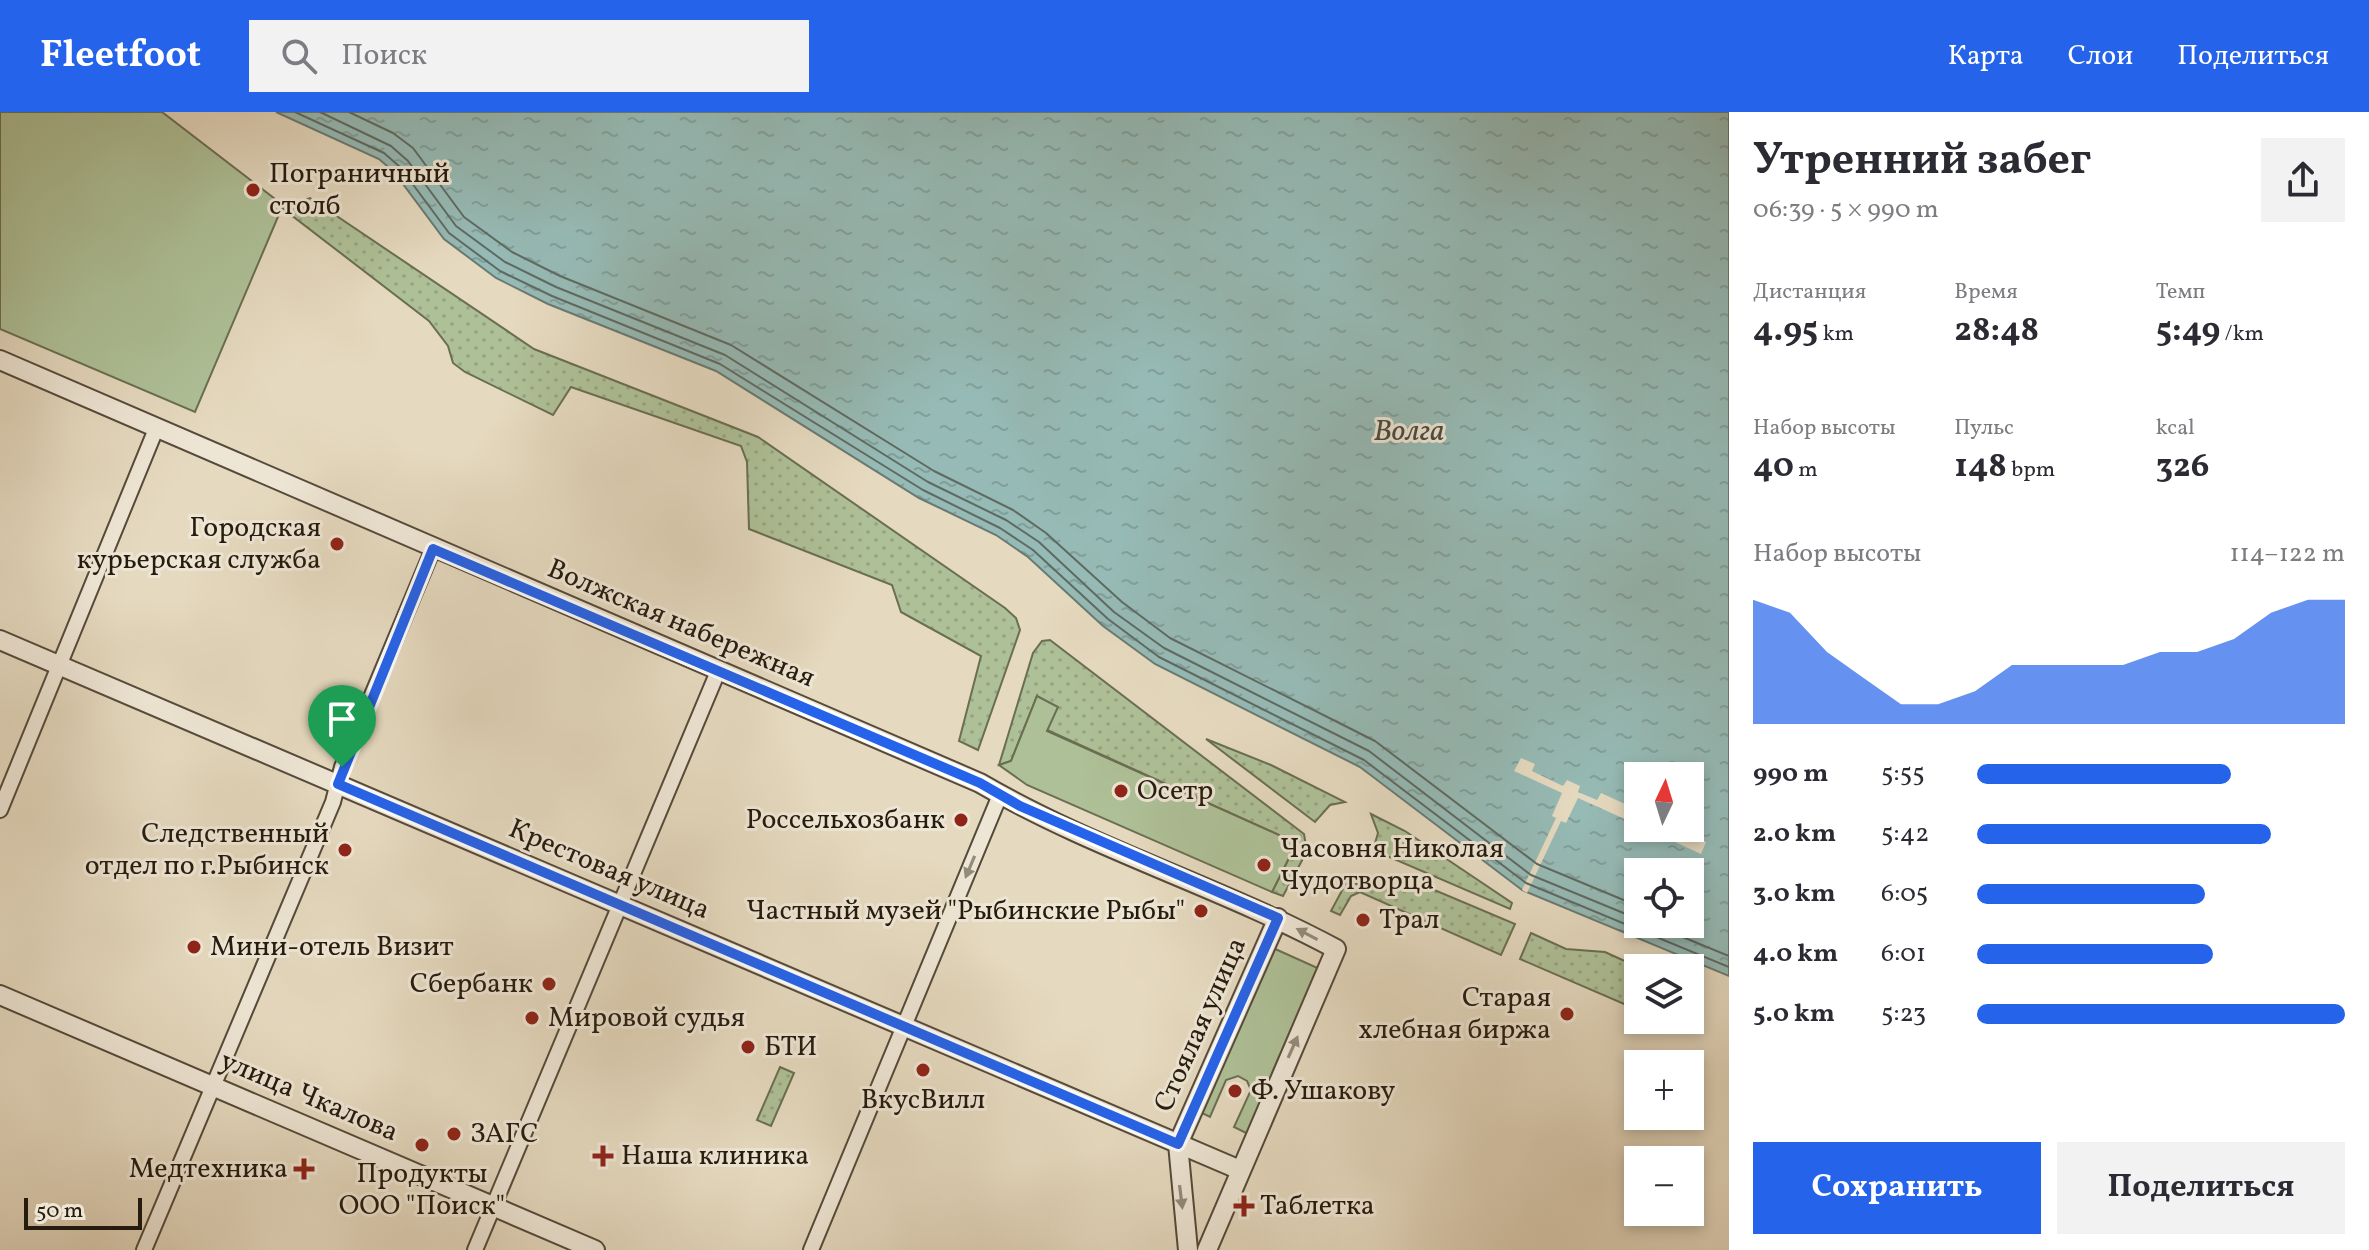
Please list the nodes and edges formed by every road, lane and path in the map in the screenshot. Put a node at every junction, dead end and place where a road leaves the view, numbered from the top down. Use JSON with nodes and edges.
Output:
{"nodes":[{"id":1,"x":0,"y":360,"type":"edge"},
{"id":2,"x":156,"y":429,"type":"junction"},
{"id":3,"x":433,"y":549,"type":"junction"},
{"id":4,"x":0,"y":640,"type":"edge"},
{"id":5,"x":61,"y":666,"type":"junction"},
{"id":6,"x":719,"y":669,"type":"junction"},
{"id":7,"x":338,"y":784,"type":"junction"},
{"id":8,"x":1000,"y":795,"type":"junction"},
{"id":9,"x":0,"y":810,"type":"edge"},
{"id":10,"x":619,"y":905,"type":"junction"},
{"id":11,"x":1278,"y":918,"type":"junction"},
{"id":12,"x":0,"y":995,"type":"edge"},
{"id":13,"x":908,"y":1018,"type":"junction"},
{"id":14,"x":214,"y":1087,"type":"junction"},
{"id":15,"x":1178,"y":1144,"type":"junction"},
{"id":16,"x":1240,"y":1170,"type":"junction"},
{"id":17,"x":493,"y":1206,"type":"junction"},
{"id":18,"x":144,"y":1250,"type":"edge"},
{"id":19,"x":475,"y":1250,"type":"edge"},
{"id":20,"x":595,"y":1250,"type":"edge"},
{"id":21,"x":811,"y":1250,"type":"edge"},
{"id":22,"x":1188,"y":1250,"type":"edge"},
{"id":23,"x":1207,"y":1250,"type":"edge"}],
"edges":[{"from":1,"to":2,"type":"street","name":"Волжская набережная"},
{"from":2,"to":3,"type":"street","name":"Волжская набережная"},
{"from":2,"to":5,"type":"street"},
{"from":3,"to":6,"type":"street","name":"Волжская набережная"},
{"from":3,"to":7,"type":"street"},
{"from":4,"to":5,"type":"street","name":"Крестовая улица"},
{"from":5,"to":7,"type":"street","name":"Крестовая улица"},
{"from":5,"to":9,"type":"street"},
{"from":6,"to":8,"type":"street","name":"Волжская набережная"},
{"from":6,"to":10,"type":"street"},
{"from":7,"to":10,"type":"street","name":"Крестовая улица"},
{"from":7,"to":14,"type":"street"},
{"from":8,"to":11,"type":"street","name":"Волжская набережная"},
{"from":8,"to":13,"type":"street","one_way":true},
{"from":10,"to":13,"type":"street","name":"Крестовая улица"},
{"from":10,"to":17,"type":"street"},
{"from":11,"to":15,"type":"street","name":"Стоялая улица"},
{"from":16,"to":11,"type":"street","name":"Волжская набережная","one_way":true},
{"from":12,"to":14,"type":"street","name":"улица Чкалова"},
{"from":13,"to":15,"type":"street","name":"Крестовая улица"},
{"from":13,"to":21,"type":"street"},
{"from":14,"to":17,"type":"street","name":"улица Чкалова"},
{"from":14,"to":18,"type":"street"},
{"from":15,"to":16,"type":"street","name":"Крестовая улица"},
{"from":15,"to":22,"type":"street","name":"Стоялая улица","one_way":true},
{"from":16,"to":23,"type":"street"},
{"from":17,"to":19,"type":"street"},
{"from":17,"to":20,"type":"street","name":"улица Чкалова"}]}
